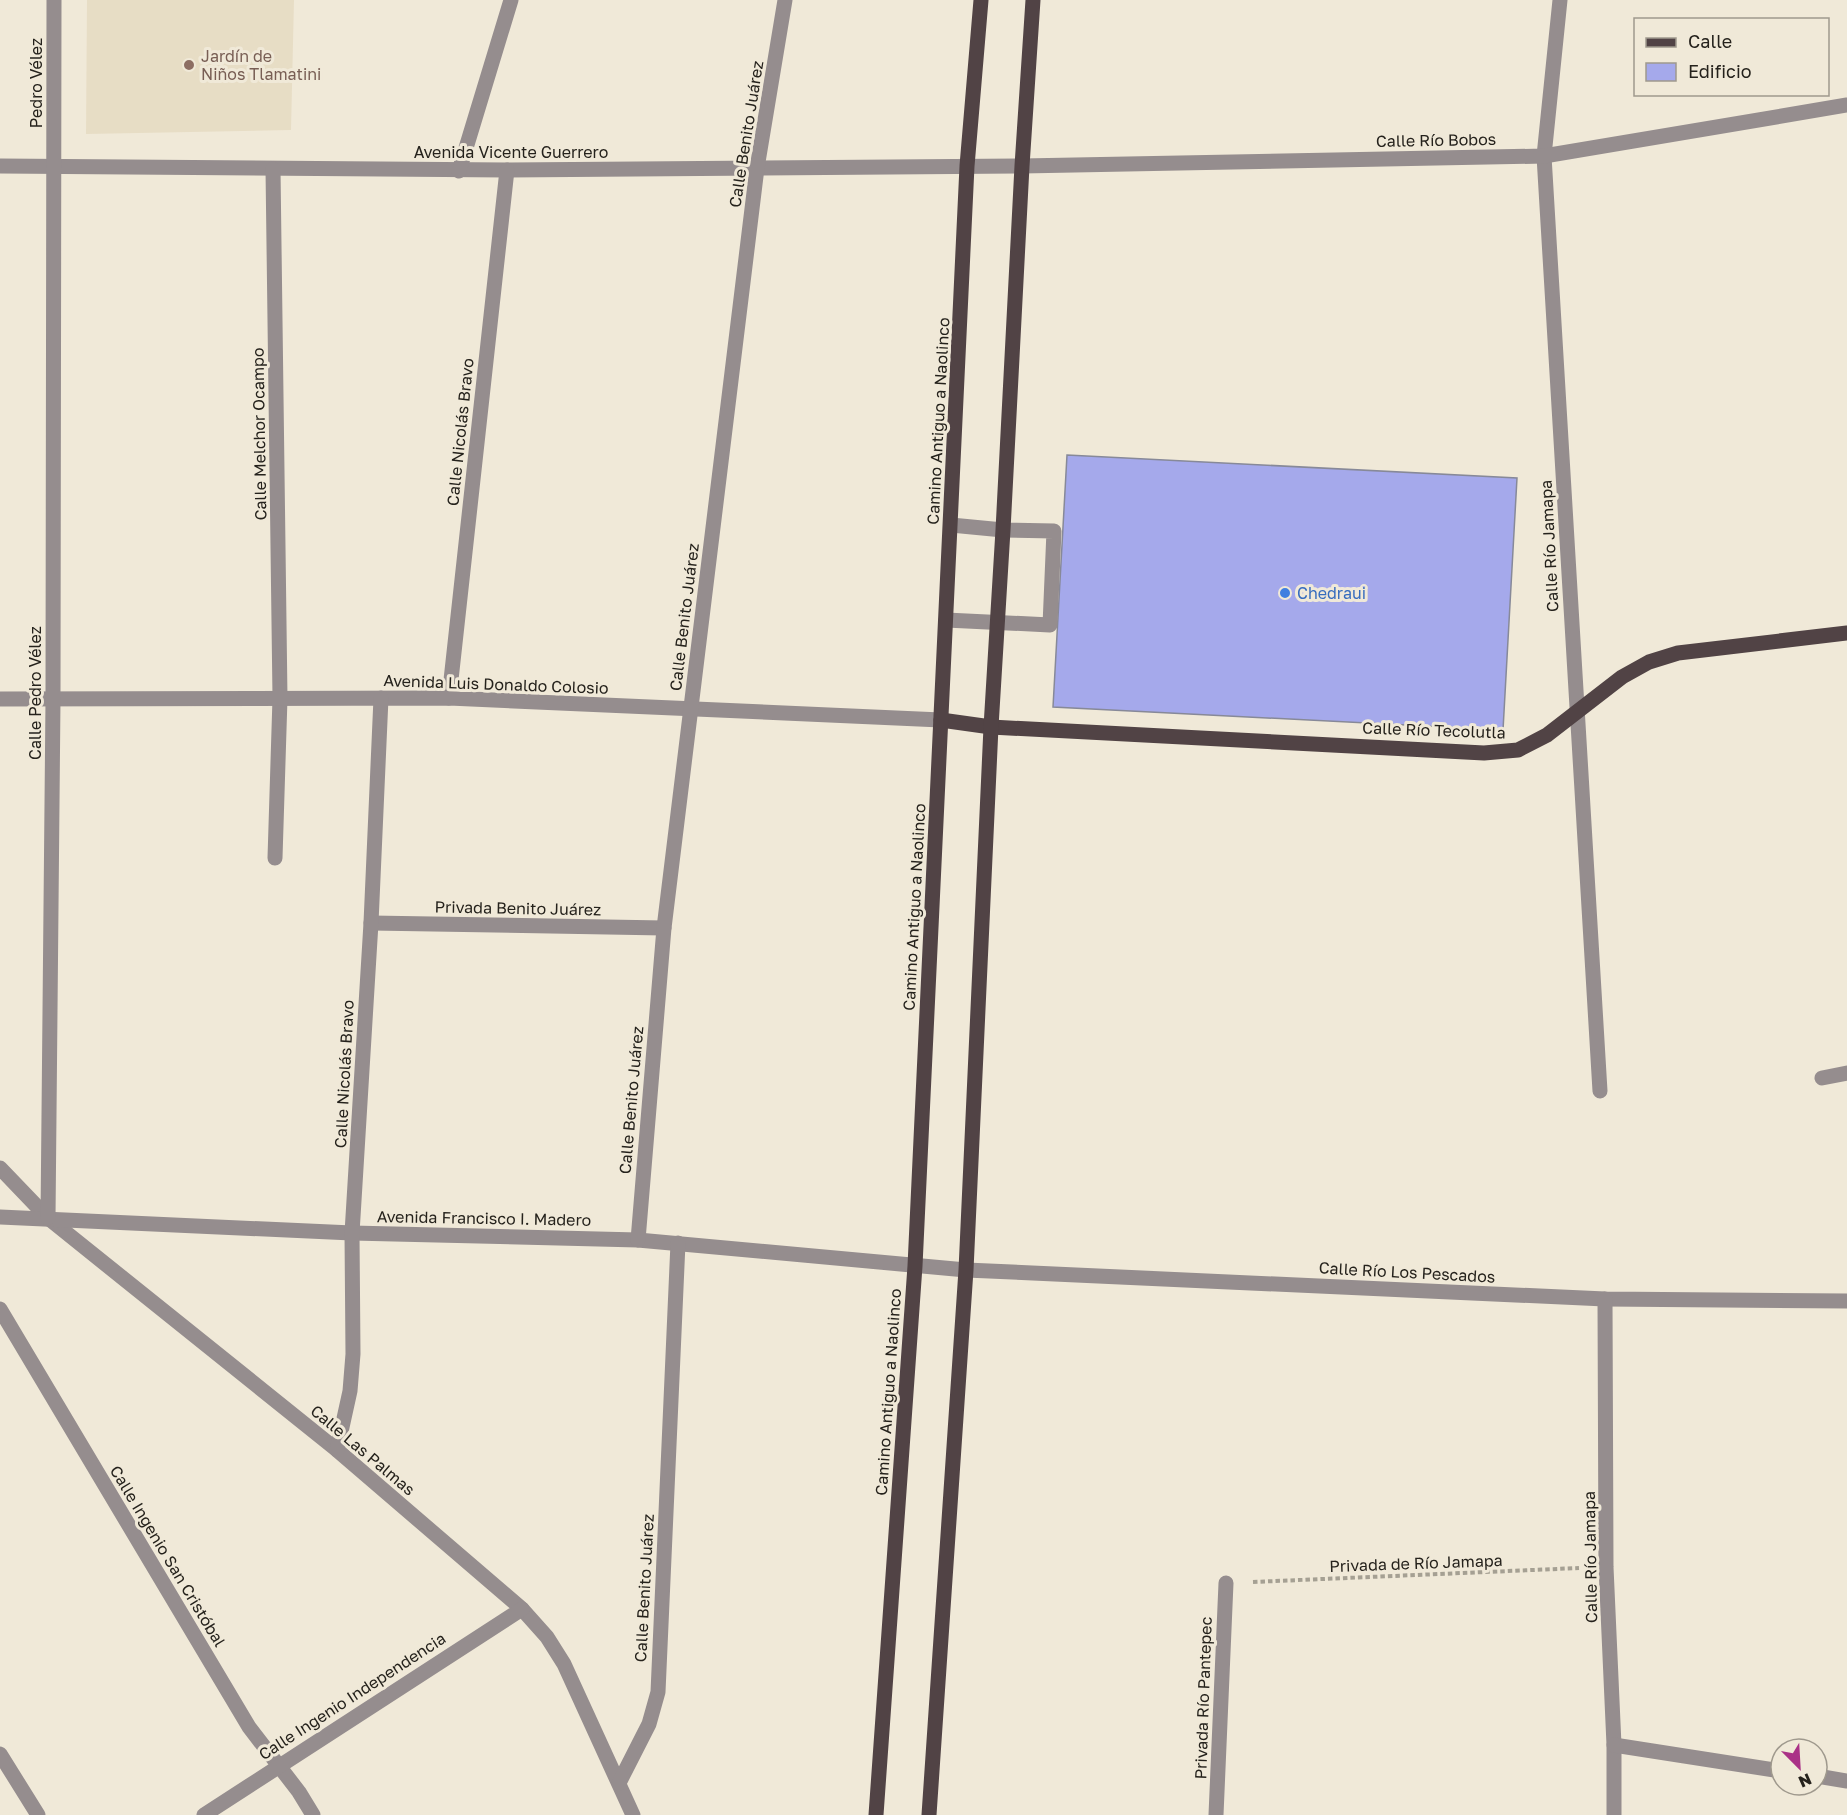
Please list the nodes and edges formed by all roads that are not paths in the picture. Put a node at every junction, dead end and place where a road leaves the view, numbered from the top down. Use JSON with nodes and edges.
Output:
{"nodes":[{"id":1,"x":54,"y":0,"type":"edge"},
{"id":2,"x":511,"y":0,"type":"edge"},
{"id":3,"x":785,"y":0,"type":"edge"},
{"id":4,"x":981,"y":0,"type":"edge"},
{"id":5,"x":1033,"y":0,"type":"edge"},
{"id":6,"x":1560,"y":0,"type":"edge"},
{"id":7,"x":1847,"y":105,"type":"edge"},
{"id":8,"x":1544,"y":156,"type":"junction"},
{"id":9,"x":0,"y":166,"type":"edge"},
{"id":10,"x":968,"y":166,"type":"junction"},
{"id":11,"x":1022,"y":166,"type":"junction"},
{"id":12,"x":53,"y":167,"type":"junction"},
{"id":13,"x":757,"y":168,"type":"junction"},
{"id":14,"x":273,"y":169,"type":"junction"},
{"id":15,"x":507,"y":170,"type":"junction"},
{"id":16,"x":459,"y":171,"type":"junction"},
{"id":17,"x":951,"y":525,"type":"junction"},
{"id":18,"x":1003,"y":530,"type":"junction"},
{"id":19,"x":946,"y":620,"type":"junction"},
{"id":20,"x":996,"y":622,"type":"junction"},
{"id":21,"x":1847,"y":633,"type":"edge"},
{"id":22,"x":280,"y":698,"type":"junction"},
{"id":23,"x":381,"y":698,"type":"junction"},
{"id":24,"x":449,"y":698,"type":"junction"},
{"id":25,"x":0,"y":699,"type":"edge"},
{"id":26,"x":53,"y":700,"type":"junction"},
{"id":27,"x":691,"y":710,"type":"junction"},
{"id":28,"x":1576,"y":713,"type":"junction"},
{"id":29,"x":941,"y":720,"type":"junction"},
{"id":30,"x":991,"y":727,"type":"junction"},
{"id":31,"x":275,"y":858,"type":"dead end"},
{"id":32,"x":371,"y":923,"type":"junction"},
{"id":33,"x":664,"y":928,"type":"junction"},
{"id":34,"x":1847,"y":1073,"type":"edge"},
{"id":35,"x":1822,"y":1078,"type":"dead end"},
{"id":36,"x":1600,"y":1091,"type":"dead end"},
{"id":37,"x":0,"y":1168,"type":"edge"},
{"id":38,"x":0,"y":1217,"type":"edge"},
{"id":39,"x":48,"y":1218,"type":"junction"},
{"id":40,"x":352,"y":1233,"type":"junction"},
{"id":41,"x":638,"y":1240,"type":"junction"},
{"id":42,"x":678,"y":1244,"type":"junction"},
{"id":43,"x":915,"y":1266,"type":"junction"},
{"id":44,"x":966,"y":1270,"type":"junction"},
{"id":45,"x":1605,"y":1299,"type":"junction"},
{"id":46,"x":1847,"y":1301,"type":"edge"},
{"id":47,"x":0,"y":1309,"type":"edge"},
{"id":48,"x":337,"y":1450,"type":"junction"},
{"id":49,"x":1226,"y":1583,"type":"road end"},
{"id":50,"x":522,"y":1609,"type":"junction"},
{"id":51,"x":1614,"y":1745,"type":"junction"},
{"id":52,"x":0,"y":1754,"type":"edge"},
{"id":53,"x":279,"y":1765,"type":"junction"},
{"id":54,"x":1769,"y":1769,"type":"edge"},
{"id":55,"x":1829,"y":1778,"type":"edge"},
{"id":56,"x":1847,"y":1781,"type":"edge"},
{"id":57,"x":619,"y":1783,"type":"junction"},
{"id":58,"x":38,"y":1815,"type":"edge"},
{"id":59,"x":204,"y":1815,"type":"edge"},
{"id":60,"x":313,"y":1815,"type":"edge"},
{"id":61,"x":633,"y":1815,"type":"edge"},
{"id":62,"x":876,"y":1815,"type":"edge"},
{"id":63,"x":929,"y":1815,"type":"edge"},
{"id":64,"x":1216,"y":1815,"type":"edge"},
{"id":65,"x":1614,"y":1815,"type":"edge"}],
"edges":[{"from":1,"to":12,"type":"street","name":"Pedro Vélez"},
{"from":2,"to":16,"type":"street"},
{"from":3,"to":13,"type":"street","name":"Calle Benito Juárez"},
{"from":4,"to":10,"type":"main road","name":"Camino Antiguo a Naolinco"},
{"from":5,"to":11,"type":"main road"},
{"from":6,"to":8,"type":"street","name":"Calle Río Jamapa"},
{"from":7,"to":8,"type":"street","name":"Calle Río Bobos"},
{"from":8,"to":11,"type":"street","name":"Calle Río Bobos"},
{"from":8,"to":28,"type":"street","name":"Calle Río Jamapa"},
{"from":9,"to":12,"type":"street","name":"Avenida Vicente Guerrero"},
{"from":10,"to":11,"type":"street","name":"Avenida Vicente Guerrero"},
{"from":10,"to":13,"type":"street","name":"Avenida Vicente Guerrero"},
{"from":10,"to":17,"type":"main road","name":"Camino Antiguo a Naolinco"},
{"from":11,"to":18,"type":"main road"},
{"from":12,"to":14,"type":"street","name":"Avenida Vicente Guerrero"},
{"from":12,"to":26,"type":"street","name":"Calle Pedro Vélez"},
{"from":13,"to":15,"type":"street","name":"Avenida Vicente Guerrero"},
{"from":13,"to":27,"type":"street","name":"Calle Benito Juárez"},
{"from":14,"to":16,"type":"street","name":"Avenida Vicente Guerrero"},
{"from":14,"to":22,"type":"street","name":"Calle Melchor Ocampo"},
{"from":15,"to":16,"type":"street","name":"Avenida Vicente Guerrero"},
{"from":15,"to":24,"type":"street","name":"Calle Nicolás Bravo"},
{"from":17,"to":18,"type":"street"},
{"from":17,"to":19,"type":"main road","name":"Camino Antiguo a Naolinco"},
{"from":18,"to":20,"type":"main road"},
{"from":18,"to":20,"type":"street"},
{"from":19,"to":20,"type":"street"},
{"from":19,"to":29,"type":"main road","name":"Camino Antiguo a Naolinco"},
{"from":20,"to":30,"type":"main road"},
{"from":21,"to":28,"type":"main road","name":"Calle Río Tecolutla"},
{"from":22,"to":23,"type":"street","name":"Avenida Luis Donaldo Colosio"},
{"from":22,"to":26,"type":"street","name":"Avenida Luis Donaldo Colosio"},
{"from":22,"to":31,"type":"street","name":"Calle Melchor Ocampo"},
{"from":23,"to":24,"type":"street","name":"Avenida Luis Donaldo Colosio"},
{"from":23,"to":32,"type":"street","name":"Calle Nicolás Bravo"},
{"from":24,"to":27,"type":"street","name":"Avenida Luis Donaldo Colosio"},
{"from":25,"to":26,"type":"street","name":"Avenida Luis Donaldo Colosio"},
{"from":26,"to":39,"type":"street","name":"Calle Pedro Vélez"},
{"from":27,"to":29,"type":"street","name":"Avenida Luis Donaldo Colosio"},
{"from":27,"to":33,"type":"street","name":"Calle Benito Juárez"},
{"from":28,"to":30,"type":"main road","name":"Calle Río Tecolutla"},
{"from":28,"to":36,"type":"street","name":"Calle Río Jamapa"},
{"from":29,"to":30,"type":"main road","name":"Avenida Luis Donaldo Colosio"},
{"from":29,"to":43,"type":"main road","name":"Camino Antiguo a Naolinco"},
{"from":30,"to":44,"type":"main road"},
{"from":32,"to":33,"type":"street","name":"Privada Benito Juárez"},
{"from":32,"to":40,"type":"street","name":"Calle Nicolás Bravo"},
{"from":33,"to":41,"type":"street","name":"Calle Benito Juárez"},
{"from":34,"to":35,"type":"street"},
{"from":37,"to":39,"type":"street","name":"Calle Las Palmas"},
{"from":38,"to":39,"type":"street","name":"Avenida Francisco I. Madero"},
{"from":39,"to":40,"type":"street","name":"Avenida Francisco I. Madero"},
{"from":39,"to":48,"type":"street","name":"Calle Las Palmas"},
{"from":40,"to":41,"type":"street","name":"Avenida Francisco I. Madero"},
{"from":40,"to":48,"type":"street","name":"Calle Nicolás Bravo"},
{"from":41,"to":42,"type":"street","name":"Avenida Francisco I. Madero"},
{"from":42,"to":43,"type":"street","name":"Avenida Francisco I. Madero"},
{"from":42,"to":57,"type":"street","name":"Calle Benito Juárez"},
{"from":43,"to":44,"type":"street","name":"Avenida Francisco I. Madero"},
{"from":43,"to":62,"type":"main road","name":"Camino Antiguo a Naolinco"},
{"from":44,"to":45,"type":"street","name":"Calle Río Los Pescados"},
{"from":44,"to":63,"type":"main road"},
{"from":45,"to":46,"type":"street","name":"Calle Río Los Pescados"},
{"from":45,"to":51,"type":"street","name":"Calle Río Jamapa"},
{"from":47,"to":53,"type":"street","name":"Calle Ingenio San Cristóbal"},
{"from":48,"to":50,"type":"street","name":"Calle Las Palmas"},
{"from":49,"to":64,"type":"street","name":"Privada Río Pantepec"},
{"from":50,"to":53,"type":"street","name":"Calle Ingenio Independencia"},
{"from":50,"to":57,"type":"street","name":"Calle Las Palmas"},
{"from":51,"to":54,"type":"street"},
{"from":51,"to":65,"type":"street","name":"Calle Río Jamapa"},
{"from":52,"to":58,"type":"street"},
{"from":53,"to":59,"type":"street","name":"Calle Ingenio Independencia"},
{"from":53,"to":60,"type":"street","name":"Calle Ingenio San Cristóbal"},
{"from":55,"to":56,"type":"street"},
{"from":57,"to":61,"type":"street","name":"Calle Las Palmas"}]}
